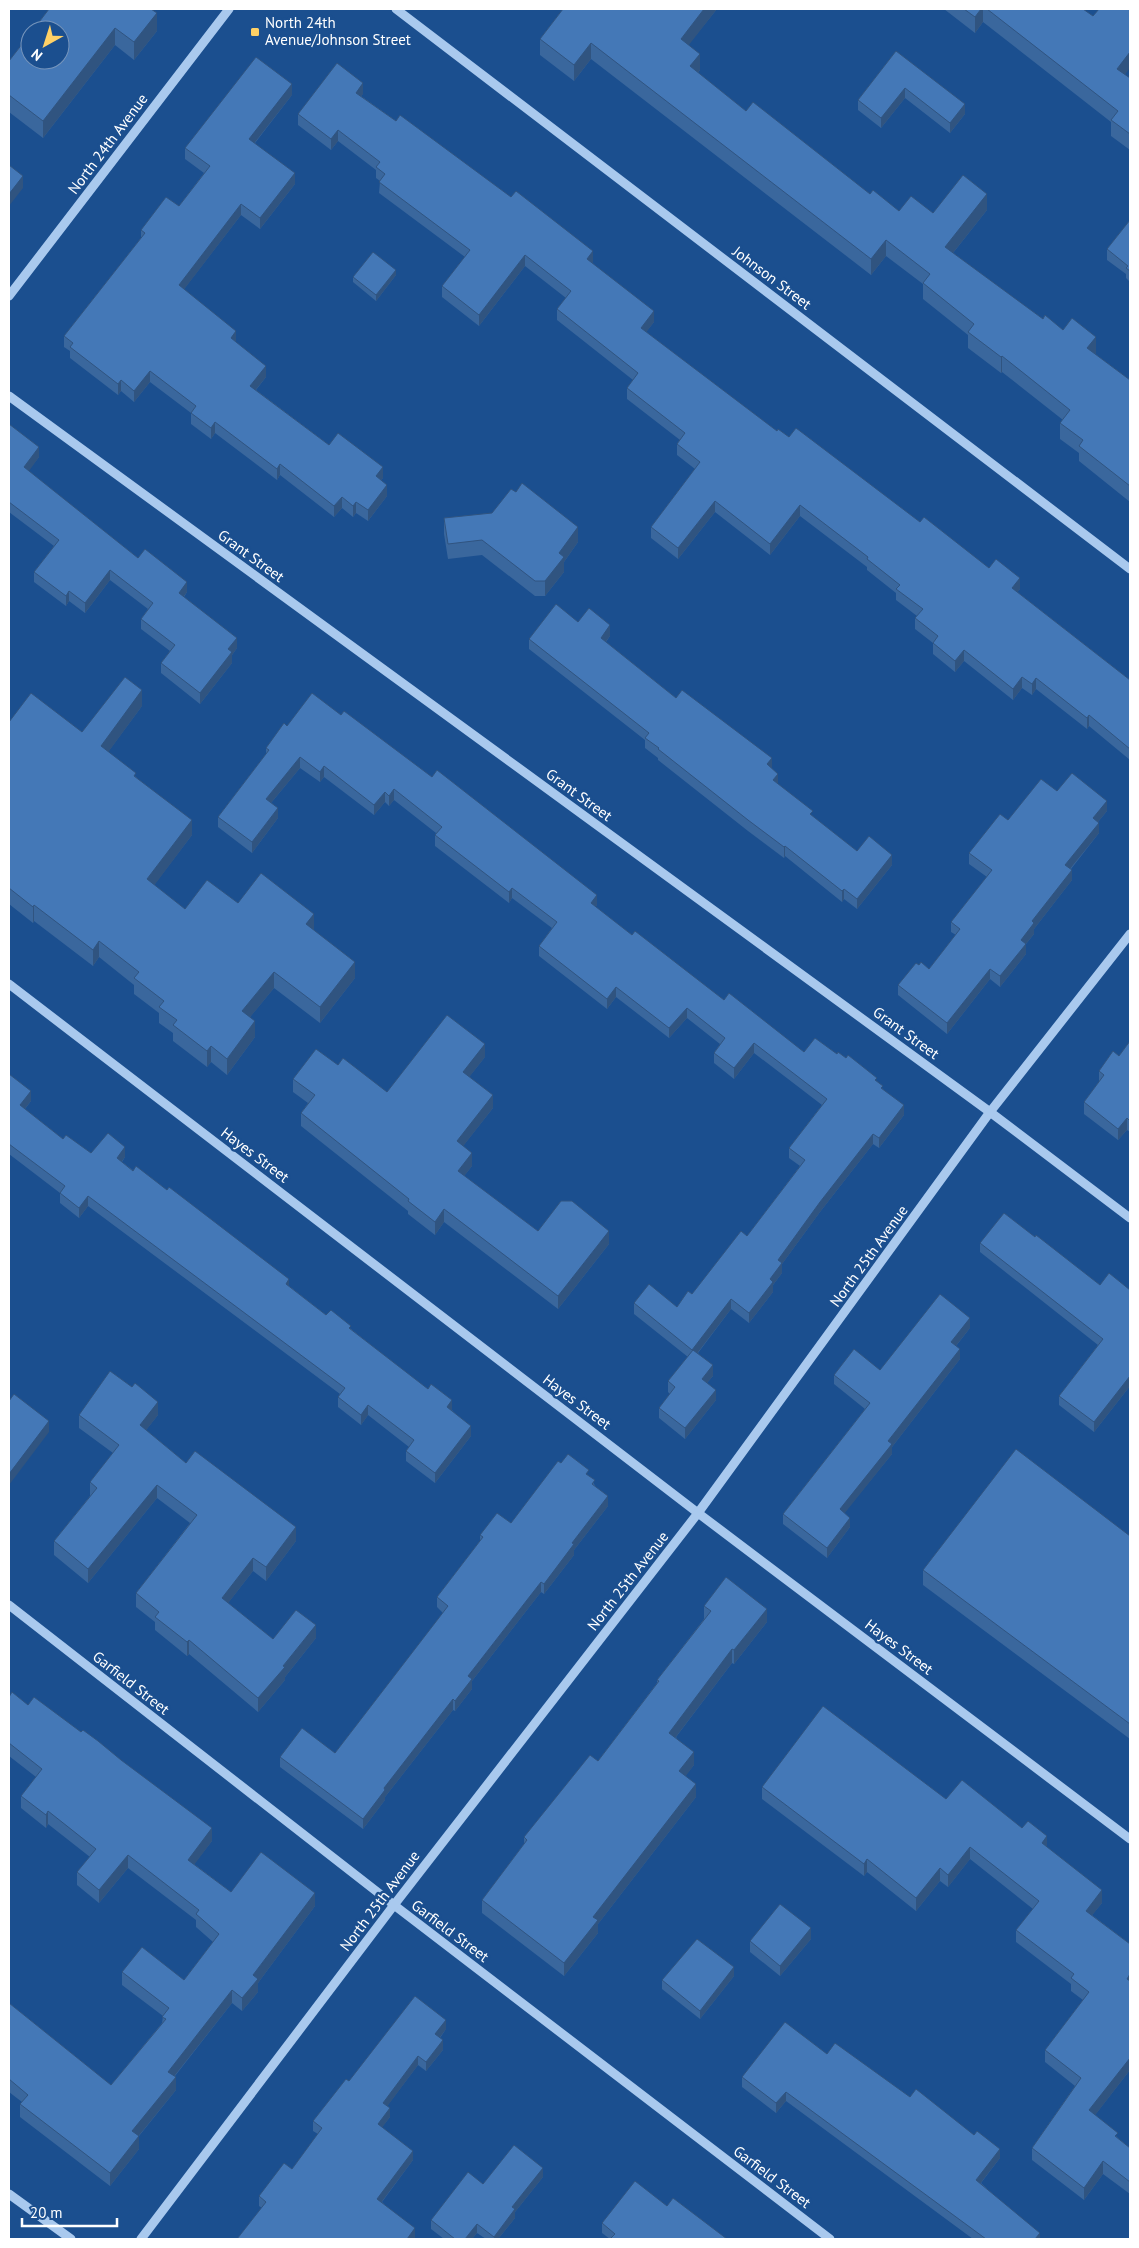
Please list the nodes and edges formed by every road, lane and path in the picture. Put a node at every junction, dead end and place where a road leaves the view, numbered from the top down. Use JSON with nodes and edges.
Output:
{"nodes":[{"id":1,"x":228,"y":9,"type":"edge"},
{"id":2,"x":396,"y":9,"type":"edge"},
{"id":3,"x":9,"y":296,"type":"edge"},
{"id":4,"x":9,"y":396,"type":"edge"},
{"id":5,"x":1130,"y":569,"type":"edge"},
{"id":6,"x":1130,"y":934,"type":"edge"},
{"id":7,"x":9,"y":984,"type":"edge"},
{"id":8,"x":990,"y":1112,"type":"junction"},
{"id":9,"x":1130,"y":1218,"type":"edge"},
{"id":10,"x":698,"y":1513,"type":"junction"},
{"id":11,"x":9,"y":1605,"type":"edge"},
{"id":12,"x":1130,"y":1839,"type":"edge"},
{"id":13,"x":394,"y":1905,"type":"junction"},
{"id":14,"x":10,"y":2199,"type":"edge"},
{"id":15,"x":71,"y":2239,"type":"edge"},
{"id":16,"x":140,"y":2239,"type":"edge"},
{"id":17,"x":830,"y":2239,"type":"edge"}],
"edges":[{"from":1,"to":3,"type":"street","name":"North 24th Avenue"},
{"from":2,"to":5,"type":"street","name":"Johnson Street"},
{"from":4,"to":8,"type":"street","name":"Grant Street"},
{"from":6,"to":8,"type":"street","name":"North 25th Avenue"},
{"from":7,"to":10,"type":"street","name":"Hayes Street"},
{"from":8,"to":9,"type":"street","name":"Grant Street"},
{"from":8,"to":10,"type":"street","name":"North 25th Avenue"},
{"from":10,"to":12,"type":"street","name":"Hayes Street"},
{"from":10,"to":13,"type":"street","name":"North 25th Avenue"},
{"from":11,"to":13,"type":"street","name":"Garfield Street"},
{"from":13,"to":16,"type":"street","name":"North 25th Avenue"},
{"from":13,"to":17,"type":"street","name":"Garfield Street"},
{"from":14,"to":15,"type":"street"}]}
